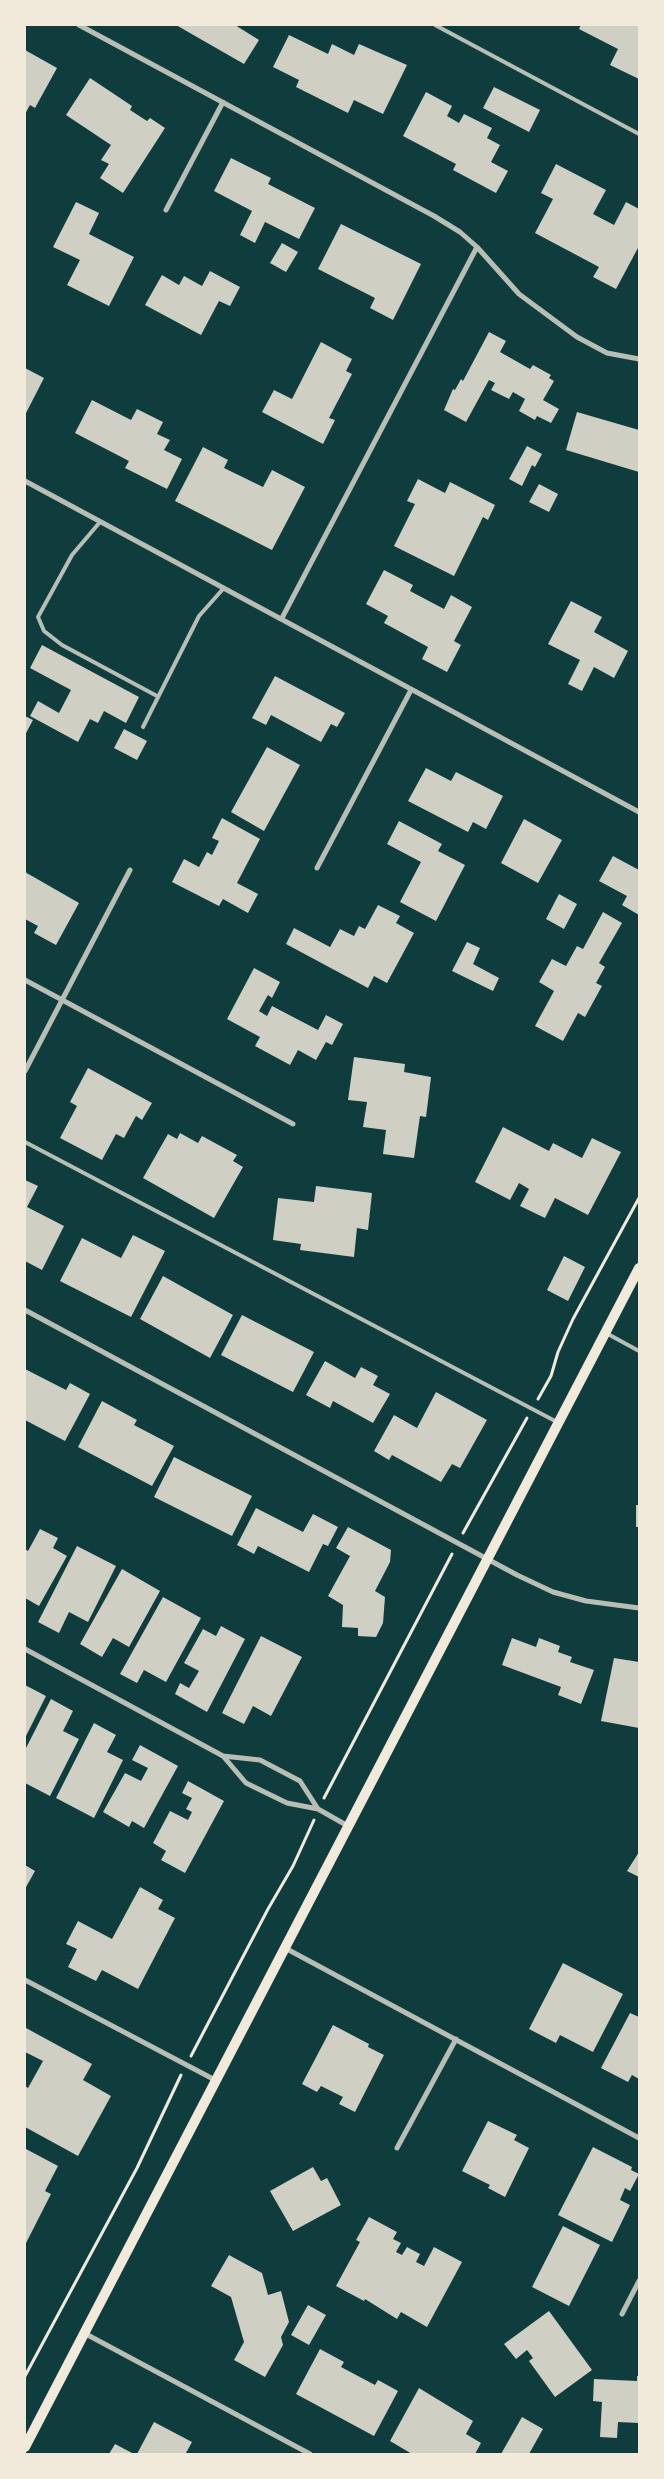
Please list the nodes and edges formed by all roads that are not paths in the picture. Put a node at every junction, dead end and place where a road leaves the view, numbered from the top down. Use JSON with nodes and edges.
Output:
{"nodes":[{"id":1,"x":79,"y":25,"type":"edge"},
{"id":2,"x":435,"y":25,"type":"edge"},
{"id":3,"x":223,"y":102,"type":"junction"},
{"id":4,"x":639,"y":134,"type":"edge"},
{"id":5,"x":166,"y":210,"type":"dead end"},
{"id":6,"x":477,"y":247,"type":"junction"},
{"id":7,"x":639,"y":359,"type":"edge"},
{"id":8,"x":25,"y":481,"type":"edge"},
{"id":9,"x":100,"y":522,"type":"junction"},
{"id":10,"x":223,"y":589,"type":"junction"},
{"id":11,"x":282,"y":618,"type":"junction"},
{"id":12,"x":411,"y":690,"type":"junction"},
{"id":13,"x":157,"y":696,"type":"junction"},
{"id":14,"x":143,"y":726,"type":"dead end"},
{"id":15,"x":639,"y":812,"type":"edge"},
{"id":16,"x":317,"y":868,"type":"dead end"},
{"id":17,"x":130,"y":870,"type":"dead end"},
{"id":18,"x":25,"y":980,"type":"edge"},
{"id":19,"x":62,"y":1000,"type":"junction"},
{"id":20,"x":25,"y":1071,"type":"edge"},
{"id":21,"x":293,"y":1124,"type":"dead end"},
{"id":22,"x":25,"y":1142,"type":"edge"},
{"id":23,"x":639,"y":1268,"type":"edge"},
{"id":24,"x":25,"y":1310,"type":"edge"},
{"id":25,"x":606,"y":1333,"type":"junction"},
{"id":26,"x":639,"y":1351,"type":"edge"},
{"id":27,"x":559,"y":1423,"type":"junction"},
{"id":28,"x":487,"y":1558,"type":"junction"},
{"id":29,"x":639,"y":1608,"type":"edge"},
{"id":30,"x":25,"y":1650,"type":"edge"},
{"id":31,"x":223,"y":1756,"type":"junction"},
{"id":32,"x":318,"y":1809,"type":"junction"},
{"id":33,"x":348,"y":1826,"type":"junction"},
{"id":34,"x":285,"y":1948,"type":"junction"},
{"id":35,"x":25,"y":1980,"type":"edge"},
{"id":36,"x":456,"y":2039,"type":"junction"},
{"id":37,"x":217,"y":2082,"type":"junction"},
{"id":38,"x":639,"y":2138,"type":"edge"},
{"id":39,"x":397,"y":2148,"type":"dead end"},
{"id":40,"x":639,"y":2281,"type":"edge"},
{"id":41,"x":622,"y":2314,"type":"dead end"},
{"id":42,"x":84,"y":2333,"type":"junction"},
{"id":43,"x":25,"y":2447,"type":"edge"},
{"id":44,"x":310,"y":2454,"type":"edge"}],
"edges":[{"from":1,"to":3,"type":"street"},
{"from":2,"to":4,"type":"lane"},
{"from":3,"to":5,"type":"street"},
{"from":3,"to":6,"type":"street"},
{"from":6,"to":7,"type":"street"},
{"from":6,"to":11,"type":"street"},
{"from":8,"to":9,"type":"street"},
{"from":9,"to":10,"type":"street"},
{"from":9,"to":13,"type":"lane"},
{"from":10,"to":11,"type":"street"},
{"from":10,"to":13,"type":"lane"},
{"from":11,"to":12,"type":"street"},
{"from":12,"to":15,"type":"street"},
{"from":12,"to":16,"type":"street"},
{"from":13,"to":14,"type":"lane"},
{"from":17,"to":19,"type":"street"},
{"from":18,"to":19,"type":"street"},
{"from":19,"to":20,"type":"street"},
{"from":19,"to":21,"type":"street"},
{"from":22,"to":27,"type":"lane"},
{"from":23,"to":25,"type":"main road"},
{"from":24,"to":28,"type":"street"},
{"from":25,"to":26,"type":"lane"},
{"from":25,"to":27,"type":"main road"},
{"from":27,"to":28,"type":"main road"},
{"from":28,"to":29,"type":"street"},
{"from":28,"to":33,"type":"main road"},
{"from":30,"to":31,"type":"street"},
{"from":31,"to":32,"type":"street"},
{"from":31,"to":32,"type":"street"},
{"from":32,"to":33,"type":"street"},
{"from":33,"to":34,"type":"main road"},
{"from":34,"to":36,"type":"street"},
{"from":34,"to":37,"type":"main road"},
{"from":35,"to":37,"type":"street"},
{"from":36,"to":38,"type":"street"},
{"from":36,"to":39,"type":"street"},
{"from":37,"to":42,"type":"main road"},
{"from":40,"to":41,"type":"street"},
{"from":42,"to":43,"type":"main road"},
{"from":42,"to":44,"type":"street"}]}
